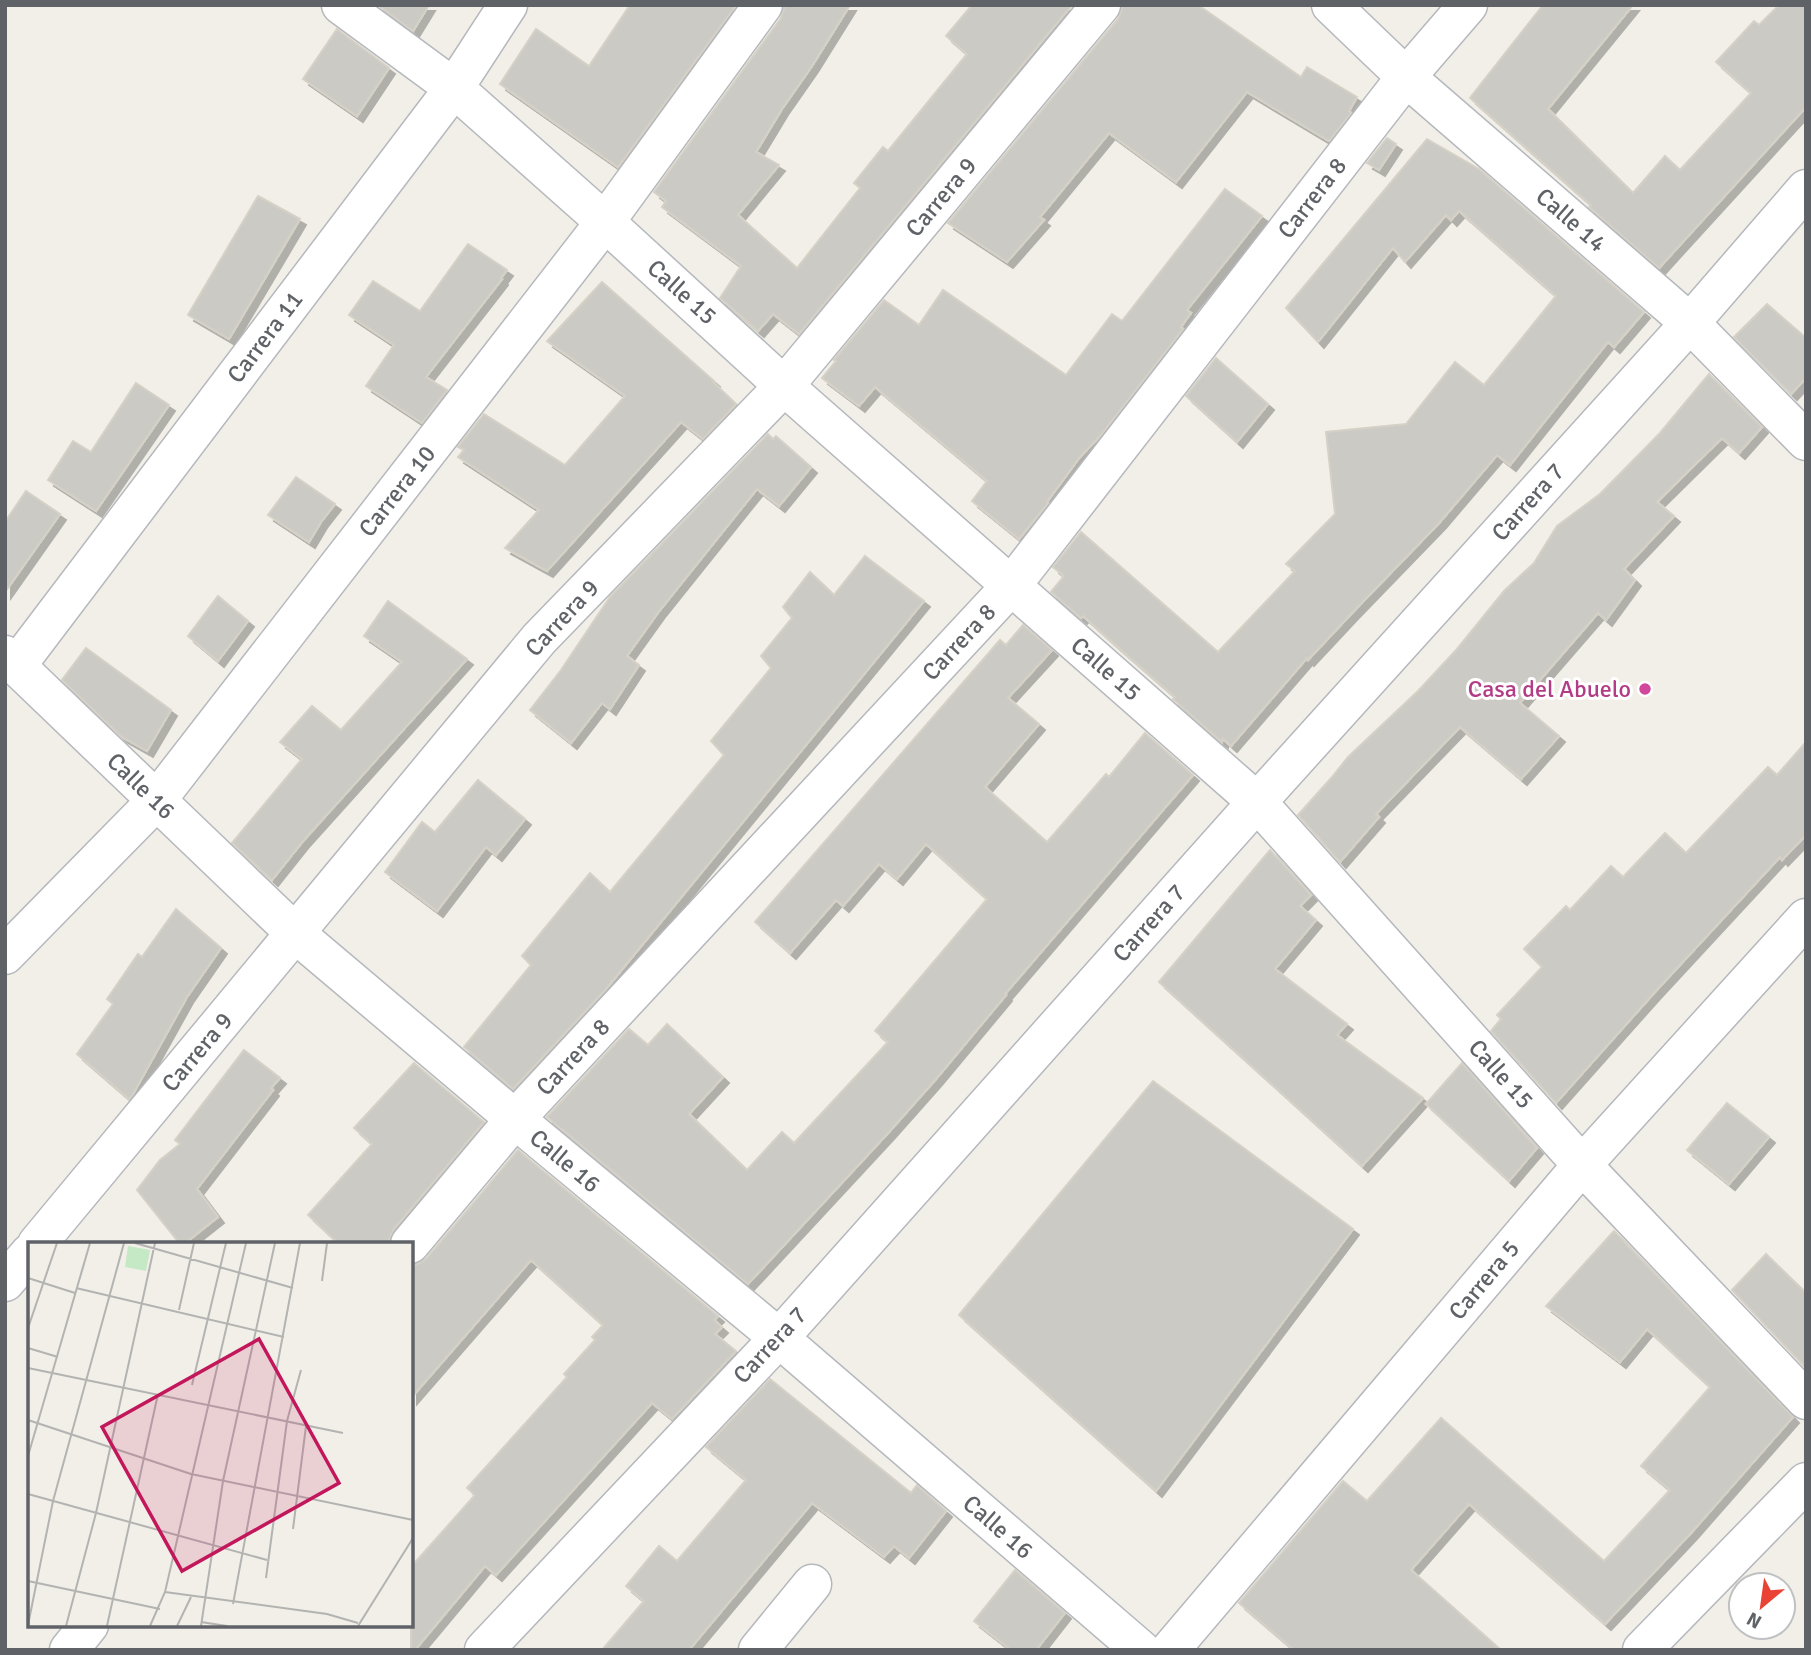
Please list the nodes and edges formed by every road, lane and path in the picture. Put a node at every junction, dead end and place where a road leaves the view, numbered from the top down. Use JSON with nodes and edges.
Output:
{"nodes":[{"id":1,"x":341,"y":5,"type":"edge"},
{"id":2,"x":508,"y":5,"type":"edge"},
{"id":3,"x":763,"y":5,"type":"edge"},
{"id":4,"x":1101,"y":5,"type":"edge"},
{"id":5,"x":1331,"y":5,"type":"edge"},
{"id":6,"x":1468,"y":5,"type":"edge"},
{"id":7,"x":1406,"y":77,"type":"junction"},
{"id":8,"x":454,"y":88,"type":"junction"},
{"id":9,"x":1806,"y":189,"type":"edge"},
{"id":10,"x":605,"y":222,"type":"junction"},
{"id":11,"x":1690,"y":323,"type":"junction"},
{"id":12,"x":784,"y":386,"type":"junction"},
{"id":13,"x":1806,"y":441,"type":"edge"},
{"id":14,"x":1011,"y":586,"type":"junction"},
{"id":15,"x":11,"y":660,"type":"edge"},
{"id":16,"x":156,"y":801,"type":"junction"},
{"id":17,"x":1257,"y":802,"type":"junction"},
{"id":18,"x":1806,"y":918,"type":"edge"},
{"id":19,"x":296,"y":934,"type":"junction"},
{"id":20,"x":5,"y":956,"type":"edge"},
{"id":21,"x":515,"y":1119,"type":"junction"},
{"id":22,"x":1582,"y":1165,"type":"junction"},
{"id":23,"x":39,"y":1242,"type":"edge"},
{"id":24,"x":412,"y":1242,"type":"edge"},
{"id":25,"x":28,"y":1255,"type":"edge"},
{"id":26,"x":5,"y":1282,"type":"edge"},
{"id":27,"x":779,"y":1338,"type":"junction"},
{"id":28,"x":1806,"y":1400,"type":"edge"},
{"id":29,"x":1806,"y":1482,"type":"edge"},
{"id":30,"x":812,"y":1584,"type":"dead end"},
{"id":31,"x":87,"y":1627,"type":"edge"},
{"id":32,"x":69,"y":1650,"type":"edge"},
{"id":33,"x":484,"y":1650,"type":"edge"},
{"id":34,"x":758,"y":1650,"type":"edge"},
{"id":35,"x":1141,"y":1650,"type":"edge"},
{"id":36,"x":1170,"y":1650,"type":"edge"},
{"id":37,"x":1642,"y":1650,"type":"edge"}],
"edges":[{"from":1,"to":8,"type":"street","name":"Calle 15"},
{"from":2,"to":8,"type":"street","name":"Carrera 11"},
{"from":3,"to":10,"type":"street","name":"Carrera 10"},
{"from":4,"to":12,"type":"street","name":"Carrera 9"},
{"from":5,"to":7,"type":"street","name":"Calle 14"},
{"from":6,"to":7,"type":"street","name":"Carrera 8"},
{"from":7,"to":11,"type":"street","name":"Calle 14"},
{"from":7,"to":14,"type":"street","name":"Carrera 8"},
{"from":8,"to":10,"type":"street","name":"Calle 15"},
{"from":8,"to":15,"type":"street","name":"Carrera 11"},
{"from":9,"to":11,"type":"street","name":"Carrera 7"},
{"from":10,"to":12,"type":"street","name":"Calle 15"},
{"from":10,"to":16,"type":"street","name":"Carrera 10"},
{"from":11,"to":13,"type":"street","name":"Calle 14"},
{"from":11,"to":17,"type":"street","name":"Carrera 7"},
{"from":12,"to":14,"type":"street","name":"Calle 15"},
{"from":12,"to":19,"type":"street","name":"Carrera 9"},
{"from":14,"to":17,"type":"street","name":"Calle 15"},
{"from":14,"to":21,"type":"street","name":"Carrera 8"},
{"from":15,"to":16,"type":"street","name":"Calle 16"},
{"from":16,"to":19,"type":"street","name":"Calle 16"},
{"from":16,"to":20,"type":"street","name":"Carrera 10"},
{"from":17,"to":22,"type":"street","name":"Calle 15"},
{"from":17,"to":27,"type":"street","name":"Carrera 7"},
{"from":18,"to":22,"type":"street","name":"Carrera 5"},
{"from":19,"to":21,"type":"street","name":"Calle 16"},
{"from":19,"to":23,"type":"street","name":"Carrera 9"},
{"from":21,"to":24,"type":"street","name":"Carrera 8"},
{"from":21,"to":27,"type":"street","name":"Calle 16"},
{"from":22,"to":28,"type":"street","name":"Calle 15"},
{"from":22,"to":36,"type":"street","name":"Carrera 5"},
{"from":25,"to":26,"type":"street"},
{"from":27,"to":33,"type":"street","name":"Carrera 7"},
{"from":27,"to":35,"type":"street","name":"Calle 16"},
{"from":29,"to":37,"type":"street"},
{"from":30,"to":34,"type":"street"},
{"from":31,"to":32,"type":"street"}]}
